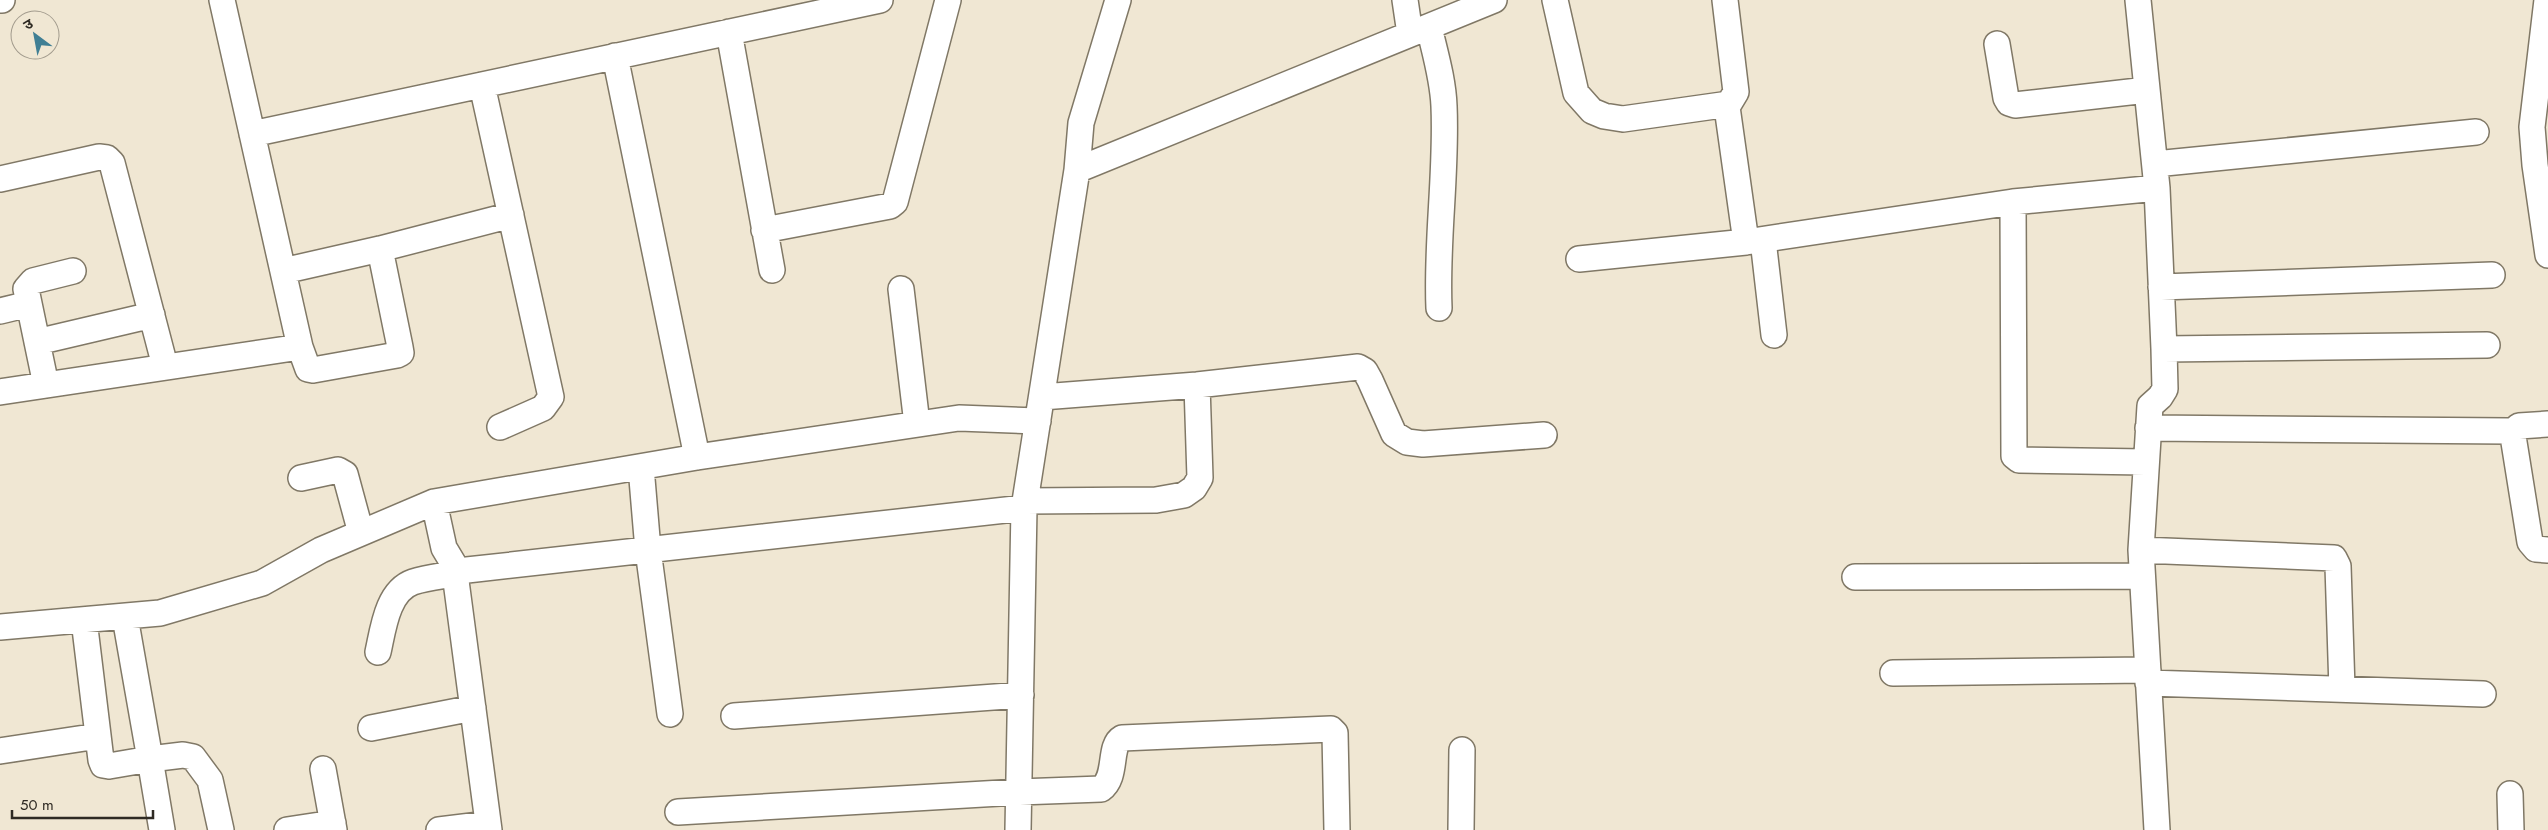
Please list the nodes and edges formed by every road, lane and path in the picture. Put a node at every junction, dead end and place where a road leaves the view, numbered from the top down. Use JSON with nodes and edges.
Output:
{"nodes":[{"id":1,"x":222,"y":0,"type":"edge"},
{"id":2,"x":880,"y":0,"type":"edge"},
{"id":3,"x":948,"y":0,"type":"edge"},
{"id":4,"x":1118,"y":0,"type":"edge"},
{"id":5,"x":1405,"y":0,"type":"edge"},
{"id":6,"x":1494,"y":0,"type":"edge"},
{"id":7,"x":1555,"y":0,"type":"edge"},
{"id":8,"x":1725,"y":0,"type":"edge"},
{"id":9,"x":2138,"y":0,"type":"edge"},
{"id":10,"x":2547,"y":0,"type":"edge"},
{"id":11,"x":1419,"y":30,"type":"junction"},
{"id":12,"x":729,"y":32,"type":"junction"},
{"id":13,"x":1997,"y":44,"type":"dead end"},
{"id":14,"x":615,"y":56,"type":"junction"},
{"id":15,"x":482,"y":85,"type":"junction"},
{"id":16,"x":2147,"y":90,"type":"junction"},
{"id":17,"x":1727,"y":108,"type":"junction"},
{"id":18,"x":2476,"y":132,"type":"dead end"},
{"id":19,"x":252,"y":134,"type":"junction"},
{"id":20,"x":1077,"y":170,"type":"junction"},
{"id":21,"x":2156,"y":176,"type":"junction"},
{"id":22,"x":0,"y":179,"type":"edge"},
{"id":23,"x":2543,"y":188,"type":"edge"},
{"id":24,"x":2013,"y":202,"type":"junction"},
{"id":25,"x":511,"y":215,"type":"junction"},
{"id":26,"x":764,"y":230,"type":"junction"},
{"id":27,"x":1754,"y":241,"type":"junction"},
{"id":28,"x":380,"y":249,"type":"junction"},
{"id":29,"x":2548,"y":255,"type":"edge"},
{"id":30,"x":1579,"y":259,"type":"dead end"},
{"id":31,"x":283,"y":270,"type":"junction"},
{"id":32,"x":772,"y":270,"type":"dead end"},
{"id":33,"x":73,"y":271,"type":"dead end"},
{"id":34,"x":2492,"y":275,"type":"dead end"},
{"id":35,"x":2161,"y":287,"type":"junction"},
{"id":36,"x":901,"y":289,"type":"dead end"},
{"id":37,"x":30,"y":304,"type":"junction"},
{"id":38,"x":1439,"y":308,"type":"dead end"},
{"id":39,"x":0,"y":311,"type":"edge"},
{"id":40,"x":152,"y":315,"type":"junction"},
{"id":41,"x":1774,"y":335,"type":"dead end"},
{"id":42,"x":37,"y":342,"type":"junction"},
{"id":43,"x":2487,"y":345,"type":"dead end"},
{"id":44,"x":300,"y":347,"type":"junction"},
{"id":45,"x":2164,"y":350,"type":"junction"},
{"id":46,"x":165,"y":366,"type":"junction"},
{"id":47,"x":46,"y":385,"type":"junction"},
{"id":48,"x":1197,"y":385,"type":"junction"},
{"id":49,"x":0,"y":392,"type":"edge"},
{"id":50,"x":1042,"y":397,"type":"junction"},
{"id":51,"x":1038,"y":421,"type":"junction"},
{"id":52,"x":917,"y":424,"type":"junction"},
{"id":53,"x":2548,"y":424,"type":"edge"},
{"id":54,"x":500,"y":427,"type":"dead end"},
{"id":55,"x":2148,"y":428,"type":"junction"},
{"id":56,"x":2512,"y":432,"type":"junction"},
{"id":57,"x":1544,"y":435,"type":"dead end"},
{"id":58,"x":697,"y":457,"type":"junction"},
{"id":59,"x":2145,"y":462,"type":"junction"},
{"id":60,"x":641,"y":466,"type":"junction"},
{"id":61,"x":302,"y":478,"type":"dead end"},
{"id":62,"x":434,"y":502,"type":"junction"},
{"id":63,"x":1025,"y":505,"type":"junction"},
{"id":64,"x":361,"y":533,"type":"junction"},
{"id":65,"x":648,"y":550,"type":"junction"},
{"id":66,"x":2141,"y":550,"type":"junction"},
{"id":67,"x":2548,"y":550,"type":"edge"},
{"id":68,"x":459,"y":573,"type":"junction"},
{"id":69,"x":2142,"y":576,"type":"junction"},
{"id":70,"x":1855,"y":577,"type":"dead end"},
{"id":71,"x":125,"y":617,"type":"junction"},
{"id":72,"x":84,"y":620,"type":"junction"},
{"id":73,"x":0,"y":627,"type":"edge"},
{"id":74,"x":378,"y":652,"type":"dead end"},
{"id":75,"x":1893,"y":672,"type":"dead end"},
{"id":76,"x":2148,"y":676,"type":"junction"},
{"id":77,"x":2342,"y":689,"type":"junction"},
{"id":78,"x":2483,"y":694,"type":"dead end"},
{"id":79,"x":1021,"y":695,"type":"junction"},
{"id":80,"x":473,"y":708,"type":"junction"},
{"id":81,"x":670,"y":714,"type":"dead end"},
{"id":82,"x":734,"y":716,"type":"dead end"},
{"id":83,"x":371,"y":728,"type":"dead end"},
{"id":84,"x":98,"y":736,"type":"junction"},
{"id":85,"x":1462,"y":750,"type":"dead end"},
{"id":86,"x":0,"y":751,"type":"edge"},
{"id":87,"x":150,"y":759,"type":"junction"},
{"id":88,"x":323,"y":769,"type":"dead end"},
{"id":89,"x":1019,"y":792,"type":"junction"},
{"id":90,"x":2510,"y":794,"type":"dead end"},
{"id":91,"x":678,"y":812,"type":"dead end"},
{"id":92,"x":334,"y":826,"type":"edge"},
{"id":93,"x":489,"y":827,"type":"edge"},
{"id":94,"x":162,"y":830,"type":"edge"},
{"id":95,"x":221,"y":830,"type":"edge"},
{"id":96,"x":287,"y":830,"type":"edge"},
{"id":97,"x":440,"y":830,"type":"edge"},
{"id":98,"x":1018,"y":830,"type":"edge"},
{"id":99,"x":1337,"y":830,"type":"edge"},
{"id":100,"x":1461,"y":830,"type":"edge"},
{"id":101,"x":2157,"y":830,"type":"edge"},
{"id":102,"x":2511,"y":830,"type":"edge"}],
"edges":[{"from":1,"to":19,"type":"street"},
{"from":2,"to":12,"type":"street"},
{"from":3,"to":26,"type":"street"},
{"from":4,"to":20,"type":"street"},
{"from":5,"to":11,"type":"street"},
{"from":6,"to":11,"type":"street"},
{"from":7,"to":17,"type":"street"},
{"from":8,"to":17,"type":"street"},
{"from":9,"to":16,"type":"street"},
{"from":10,"to":23,"type":"street"},
{"from":11,"to":20,"type":"street"},
{"from":11,"to":38,"type":"street"},
{"from":12,"to":14,"type":"street"},
{"from":12,"to":26,"type":"street"},
{"from":13,"to":16,"type":"street"},
{"from":14,"to":15,"type":"street"},
{"from":14,"to":58,"type":"street"},
{"from":15,"to":19,"type":"street"},
{"from":15,"to":25,"type":"street"},
{"from":16,"to":21,"type":"street"},
{"from":17,"to":27,"type":"street"},
{"from":18,"to":21,"type":"street"},
{"from":19,"to":31,"type":"street"},
{"from":20,"to":50,"type":"street"},
{"from":21,"to":24,"type":"street"},
{"from":21,"to":35,"type":"street"},
{"from":22,"to":40,"type":"street"},
{"from":23,"to":29,"type":"street"},
{"from":24,"to":27,"type":"street"},
{"from":24,"to":59,"type":"street"},
{"from":25,"to":28,"type":"street"},
{"from":25,"to":54,"type":"street"},
{"from":26,"to":32,"type":"street"},
{"from":27,"to":30,"type":"street"},
{"from":27,"to":41,"type":"street"},
{"from":28,"to":31,"type":"street"},
{"from":28,"to":44,"type":"street"},
{"from":31,"to":44,"type":"street"},
{"from":33,"to":37,"type":"street"},
{"from":34,"to":35,"type":"street"},
{"from":35,"to":45,"type":"street"},
{"from":36,"to":52,"type":"street"},
{"from":37,"to":39,"type":"street"},
{"from":37,"to":42,"type":"street"},
{"from":40,"to":42,"type":"street"},
{"from":40,"to":46,"type":"street"},
{"from":42,"to":47,"type":"street"},
{"from":43,"to":45,"type":"street"},
{"from":44,"to":46,"type":"street"},
{"from":45,"to":55,"type":"street"},
{"from":46,"to":47,"type":"street"},
{"from":47,"to":49,"type":"street"},
{"from":48,"to":50,"type":"street"},
{"from":48,"to":57,"type":"street"},
{"from":48,"to":63,"type":"street"},
{"from":50,"to":51,"type":"street"},
{"from":51,"to":52,"type":"street"},
{"from":51,"to":63,"type":"street"},
{"from":52,"to":58,"type":"street"},
{"from":53,"to":56,"type":"street"},
{"from":55,"to":56,"type":"street"},
{"from":55,"to":59,"type":"street"},
{"from":56,"to":67,"type":"street"},
{"from":58,"to":60,"type":"street"},
{"from":59,"to":66,"type":"street"},
{"from":60,"to":62,"type":"street"},
{"from":60,"to":65,"type":"street"},
{"from":61,"to":64,"type":"street"},
{"from":62,"to":64,"type":"street"},
{"from":62,"to":68,"type":"street"},
{"from":63,"to":65,"type":"street"},
{"from":63,"to":79,"type":"street"},
{"from":64,"to":71,"type":"street"},
{"from":65,"to":68,"type":"street"},
{"from":65,"to":81,"type":"street"},
{"from":66,"to":69,"type":"street"},
{"from":66,"to":77,"type":"street"},
{"from":68,"to":74,"type":"street"},
{"from":68,"to":80,"type":"street"},
{"from":69,"to":70,"type":"street"},
{"from":69,"to":76,"type":"street"},
{"from":71,"to":72,"type":"street"},
{"from":71,"to":87,"type":"street"},
{"from":72,"to":73,"type":"street"},
{"from":72,"to":84,"type":"street"},
{"from":75,"to":76,"type":"street"},
{"from":76,"to":77,"type":"street"},
{"from":76,"to":101,"type":"street"},
{"from":77,"to":78,"type":"street"},
{"from":79,"to":82,"type":"street"},
{"from":79,"to":89,"type":"street"},
{"from":80,"to":83,"type":"street"},
{"from":80,"to":93,"type":"street"},
{"from":84,"to":86,"type":"street"},
{"from":84,"to":87,"type":"street"},
{"from":85,"to":100,"type":"street"},
{"from":87,"to":94,"type":"street"},
{"from":87,"to":95,"type":"street"},
{"from":88,"to":92,"type":"street"},
{"from":89,"to":91,"type":"street"},
{"from":89,"to":98,"type":"street"},
{"from":89,"to":99,"type":"street"},
{"from":90,"to":102,"type":"street"},
{"from":92,"to":96,"type":"street"},
{"from":93,"to":97,"type":"street"}]}
